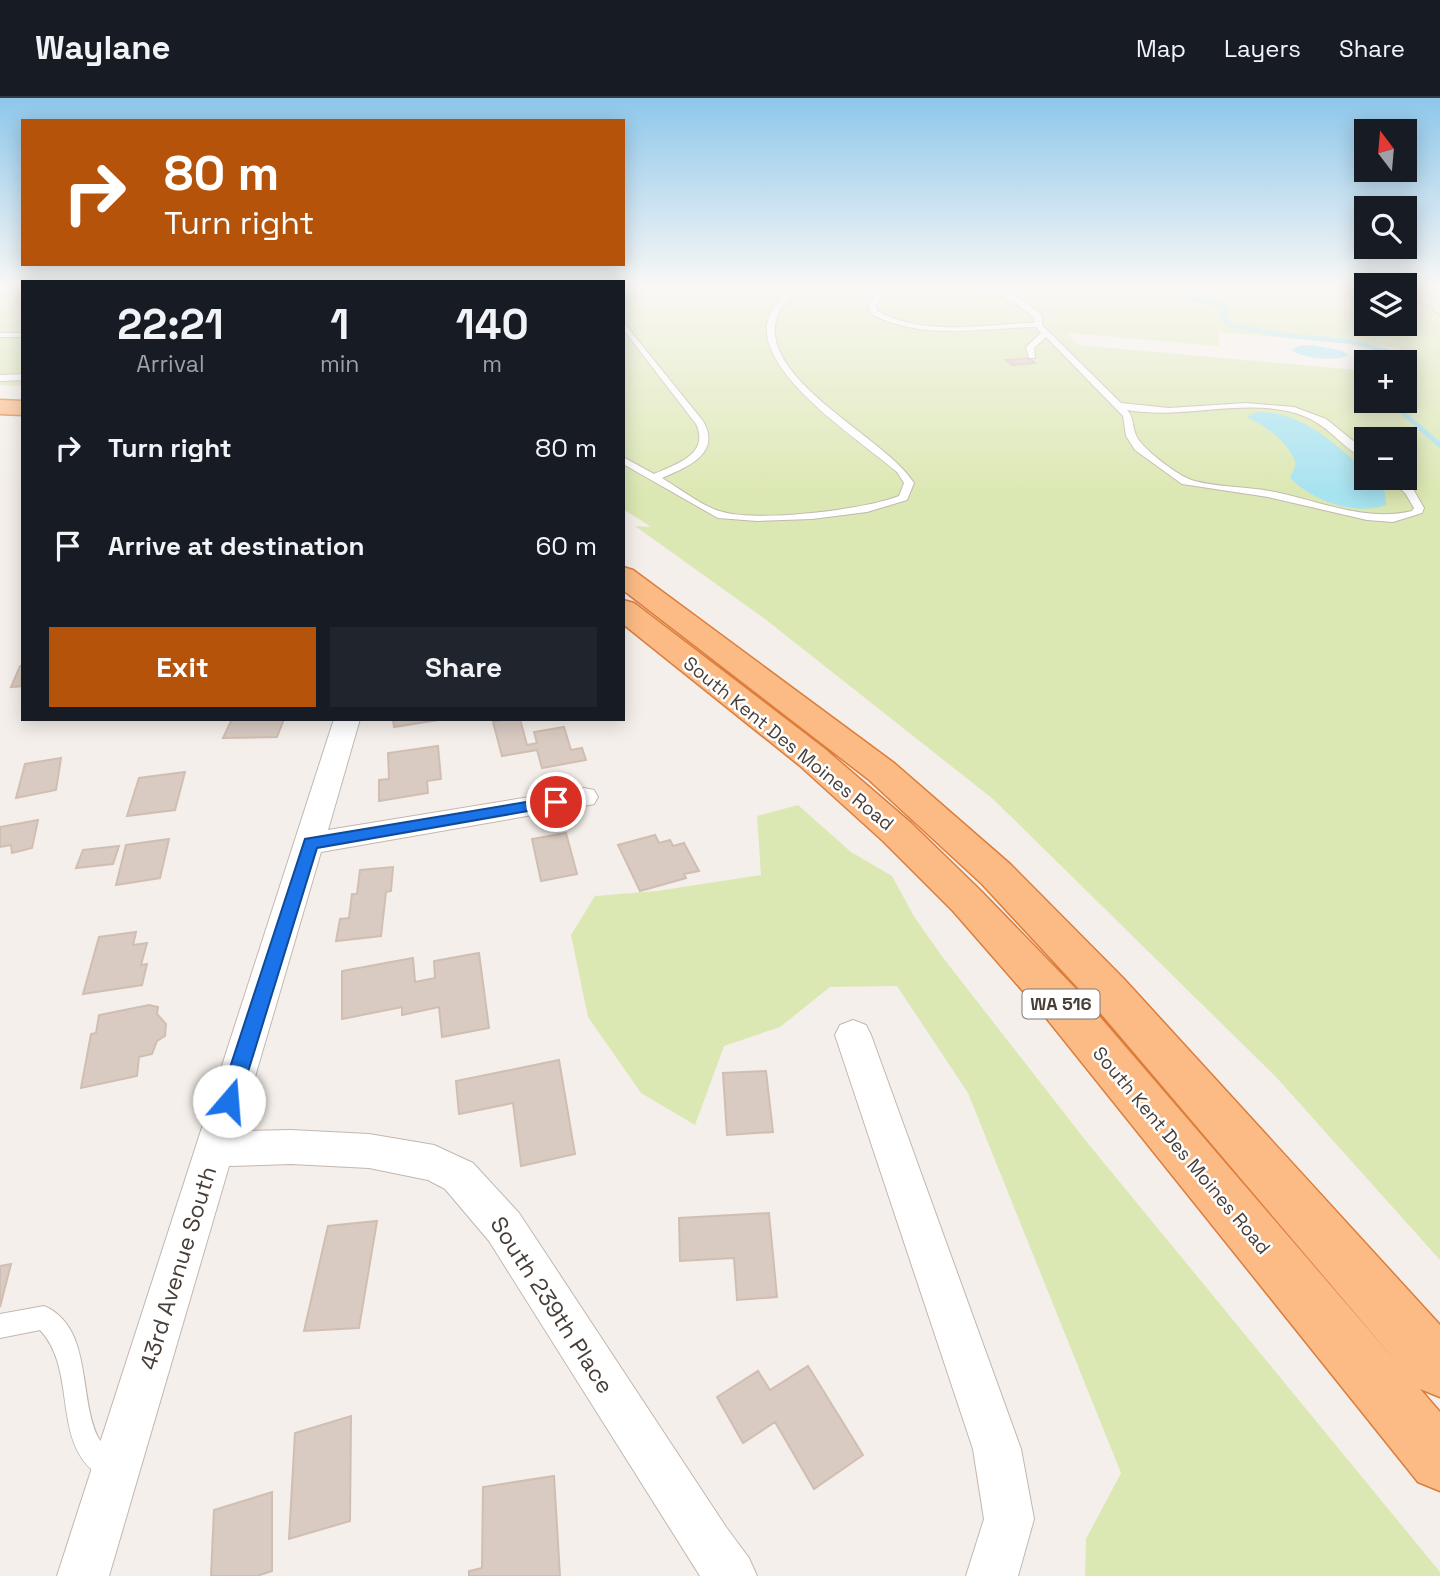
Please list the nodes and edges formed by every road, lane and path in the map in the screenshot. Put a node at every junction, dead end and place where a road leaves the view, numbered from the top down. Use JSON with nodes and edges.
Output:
{"nodes":[{"id":1,"x":647,"y":355,"type":"edge"},
{"id":2,"x":779,"y":355,"type":"edge"},
{"id":3,"x":1068,"y":355,"type":"edge"},
{"id":4,"x":21,"y":377,"type":"edge"},
{"id":5,"x":0,"y":378,"type":"edge"},
{"id":6,"x":1120,"y":406,"type":"junction"},
{"id":7,"x":0,"y":407,"type":"edge"},
{"id":8,"x":21,"y":408,"type":"edge"},
{"id":9,"x":0,"y":418,"type":"edge"},
{"id":10,"x":21,"y":418,"type":"edge"},
{"id":11,"x":1354,"y":446,"type":"edge"},
{"id":12,"x":625,"y":461,"type":"edge"},
{"id":13,"x":653,"y":478,"type":"junction"},
{"id":14,"x":1405,"y":490,"type":"edge"},
{"id":15,"x":625,"y":578,"type":"edge"},
{"id":16,"x":625,"y":611,"type":"edge"},
{"id":17,"x":346,"y":721,"type":"edge"},
{"id":18,"x":584,"y":797,"type":"dead end"},
{"id":19,"x":311,"y":843,"type":"junction"},
{"id":20,"x":853,"y":1035,"type":"dead end"},
{"id":21,"x":214,"y":1149,"type":"junction"},
{"id":22,"x":0,"y":1326,"type":"edge"},
{"id":23,"x":1440,"y":1368,"type":"edge"},
{"id":24,"x":1440,"y":1460,"type":"edge"},
{"id":25,"x":116,"y":1470,"type":"junction"},
{"id":26,"x":83,"y":1576,"type":"edge"},
{"id":27,"x":731,"y":1576,"type":"edge"},
{"id":28,"x":992,"y":1576,"type":"edge"}],
"edges":[{"from":1,"to":13,"type":"lane"},
{"from":2,"to":13,"type":"lane"},
{"from":3,"to":6,"type":"lane"},
{"from":4,"to":5,"type":"lane"},
{"from":6,"to":11,"type":"lane"},
{"from":6,"to":14,"type":"lane"},
{"from":7,"to":8,"type":"highway"},
{"from":9,"to":10,"type":"highway"},
{"from":12,"to":13,"type":"lane"},
{"from":15,"to":23,"type":"highway","name":"South Kent Des Moines Road","number":"WA 516"},
{"from":16,"to":24,"type":"highway","name":"South Kent Des Moines Road","number":"WA 516"},
{"from":17,"to":19,"type":"street","name":"43rd Avenue South"},
{"from":18,"to":19,"type":"street"},
{"from":19,"to":21,"type":"street","name":"43rd Avenue South"},
{"from":20,"to":28,"type":"street"},
{"from":21,"to":25,"type":"street","name":"43rd Avenue South"},
{"from":21,"to":27,"type":"street","name":"South 239th Place"},
{"from":22,"to":25,"type":"lane"},
{"from":25,"to":26,"type":"street","name":"43rd Avenue South"}]}
